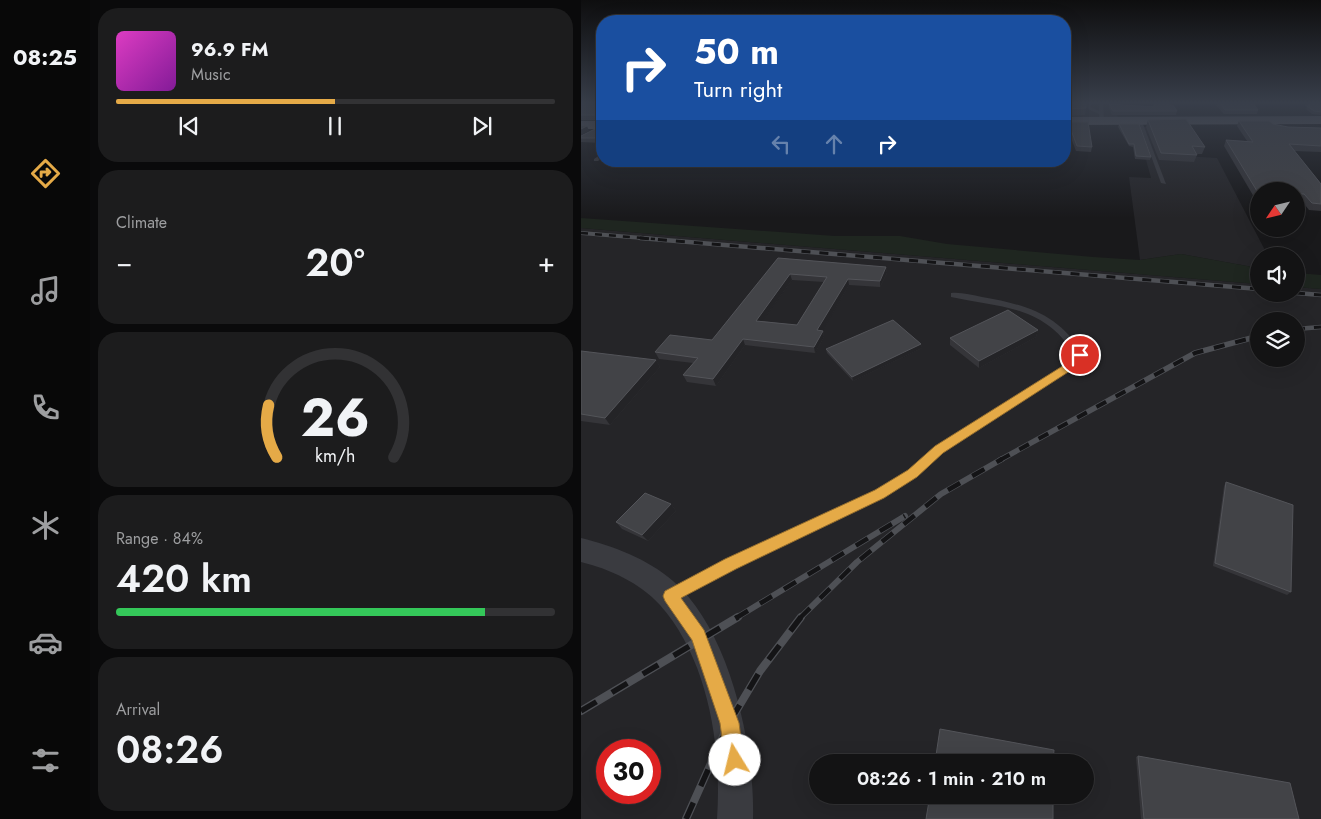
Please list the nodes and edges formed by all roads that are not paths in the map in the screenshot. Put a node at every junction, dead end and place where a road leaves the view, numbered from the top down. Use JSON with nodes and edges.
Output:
{"nodes":[{"id":1,"x":1148,"y":141,"type":"edge"},
{"id":2,"x":1165,"y":182,"type":"dead end"},
{"id":3,"x":954,"y":295,"type":"dead end"},
{"id":4,"x":581,"y":550,"type":"edge"},
{"id":5,"x":671,"y":596,"type":"junction"},
{"id":6,"x":735,"y":819,"type":"edge"}],
"edges":[{"from":1,"to":2,"type":"lane"},
{"from":3,"to":5,"type":"lane"},
{"from":4,"to":5,"type":"street"},
{"from":5,"to":6,"type":"street"}]}
